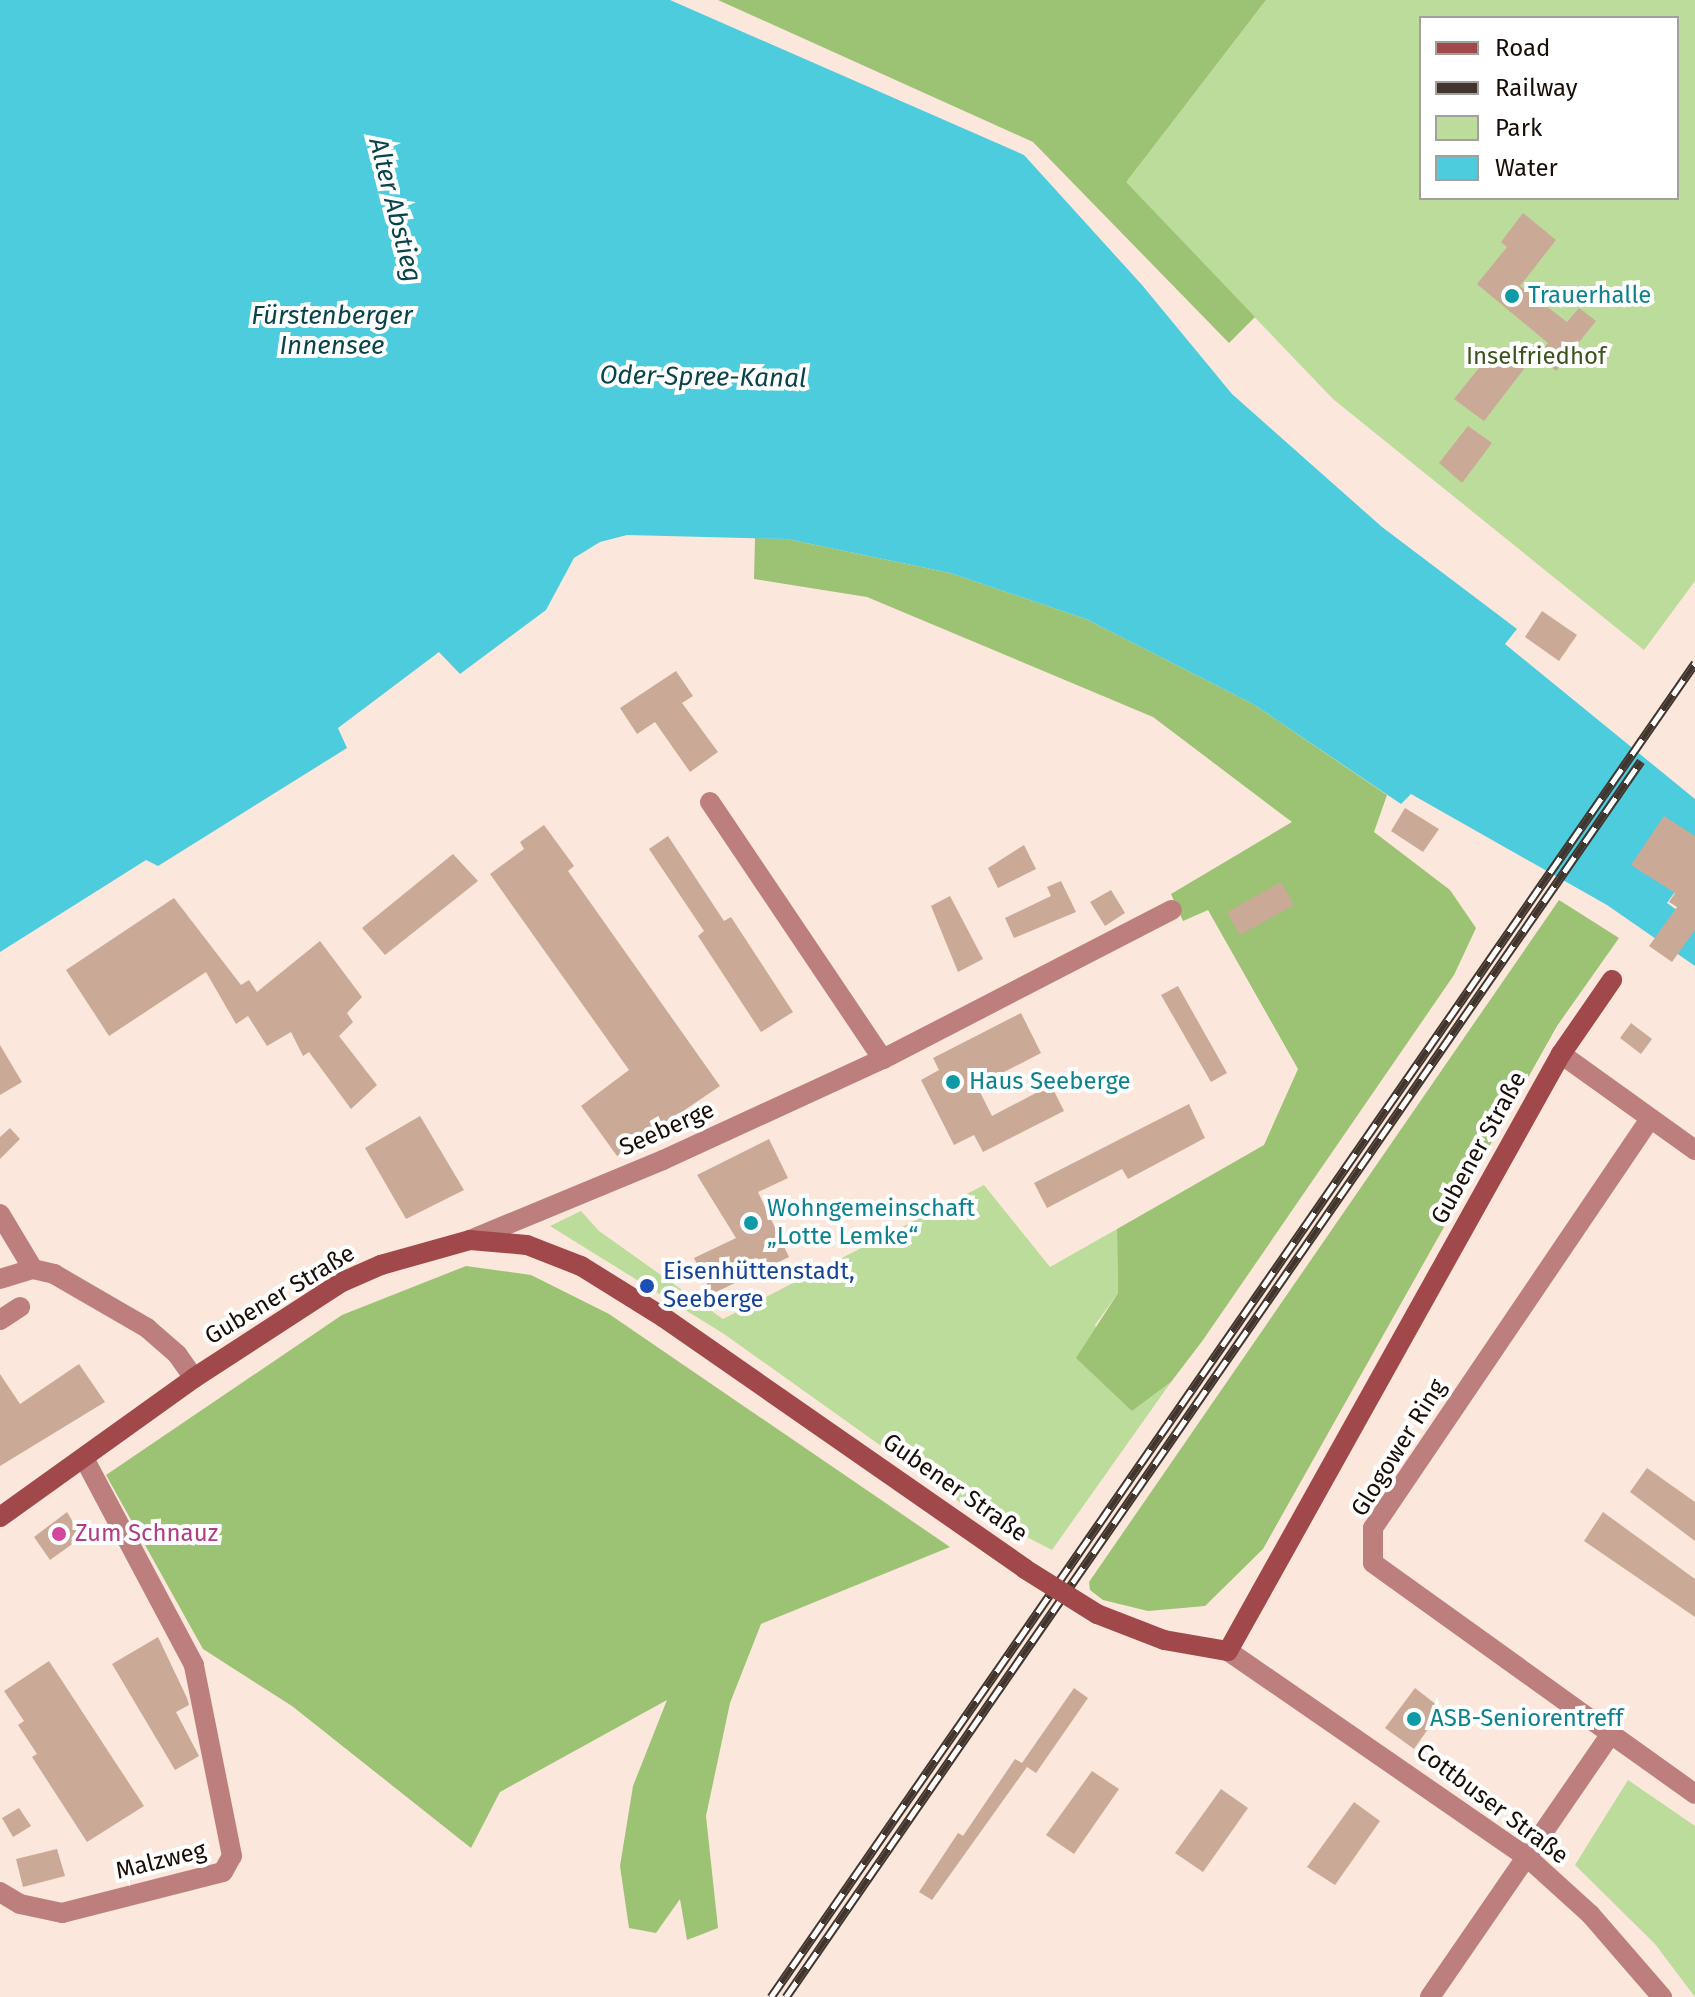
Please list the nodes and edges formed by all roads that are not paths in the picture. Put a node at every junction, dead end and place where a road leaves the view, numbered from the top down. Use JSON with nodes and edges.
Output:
{"nodes":[{"id":1,"x":710,"y":802,"type":"dead end"},
{"id":2,"x":1172,"y":910,"type":"dead end"},
{"id":3,"x":1612,"y":980,"type":"dead end"},
{"id":4,"x":1561,"y":1054,"type":"junction"},
{"id":5,"x":883,"y":1059,"type":"junction"},
{"id":6,"x":1650,"y":1119,"type":"junction"},
{"id":7,"x":1695,"y":1150,"type":"edge"},
{"id":8,"x":0,"y":1214,"type":"edge"},
{"id":9,"x":470,"y":1240,"type":"junction"},
{"id":10,"x":33,"y":1269,"type":"junction"},
{"id":11,"x":0,"y":1279,"type":"edge"},
{"id":12,"x":20,"y":1307,"type":"dead end"},
{"id":13,"x":0,"y":1320,"type":"edge"},
{"id":14,"x":194,"y":1378,"type":"junction"},
{"id":15,"x":84,"y":1458,"type":"junction"},
{"id":16,"x":0,"y":1517,"type":"edge"},
{"id":17,"x":1228,"y":1651,"type":"junction"},
{"id":18,"x":1611,"y":1734,"type":"junction"},
{"id":19,"x":1695,"y":1794,"type":"edge"},
{"id":20,"x":1528,"y":1858,"type":"junction"},
{"id":21,"x":0,"y":1892,"type":"edge"},
{"id":22,"x":1431,"y":1997,"type":"edge"},
{"id":23,"x":1662,"y":1997,"type":"edge"}],
"edges":[{"from":1,"to":5,"type":"street"},
{"from":2,"to":5,"type":"street","name":"Seeberge"},
{"from":3,"to":4,"type":"main road","name":"Gubener Straße"},
{"from":4,"to":6,"type":"street"},
{"from":4,"to":17,"type":"main road","name":"Gubener Straße"},
{"from":5,"to":9,"type":"street","name":"Seeberge"},
{"from":6,"to":7,"type":"street"},
{"from":6,"to":18,"type":"street","name":"Glogower Ring"},
{"from":8,"to":10,"type":"street"},
{"from":9,"to":14,"type":"main road","name":"Gubener Straße"},
{"from":9,"to":17,"type":"main road","name":"Gubener Straße","bridge":true},
{"from":10,"to":11,"type":"street"},
{"from":10,"to":14,"type":"street"},
{"from":12,"to":13,"type":"street"},
{"from":14,"to":15,"type":"main road","name":"Gubener Straße"},
{"from":15,"to":16,"type":"main road","name":"Gubener Straße"},
{"from":15,"to":21,"type":"street","name":"Malzweg"},
{"from":17,"to":20,"type":"street","name":"Cottbuser Straße"},
{"from":18,"to":19,"type":"street"},
{"from":18,"to":20,"type":"street"},
{"from":20,"to":22,"type":"street"},
{"from":20,"to":23,"type":"street","name":"Cottbuser Straße"}]}
